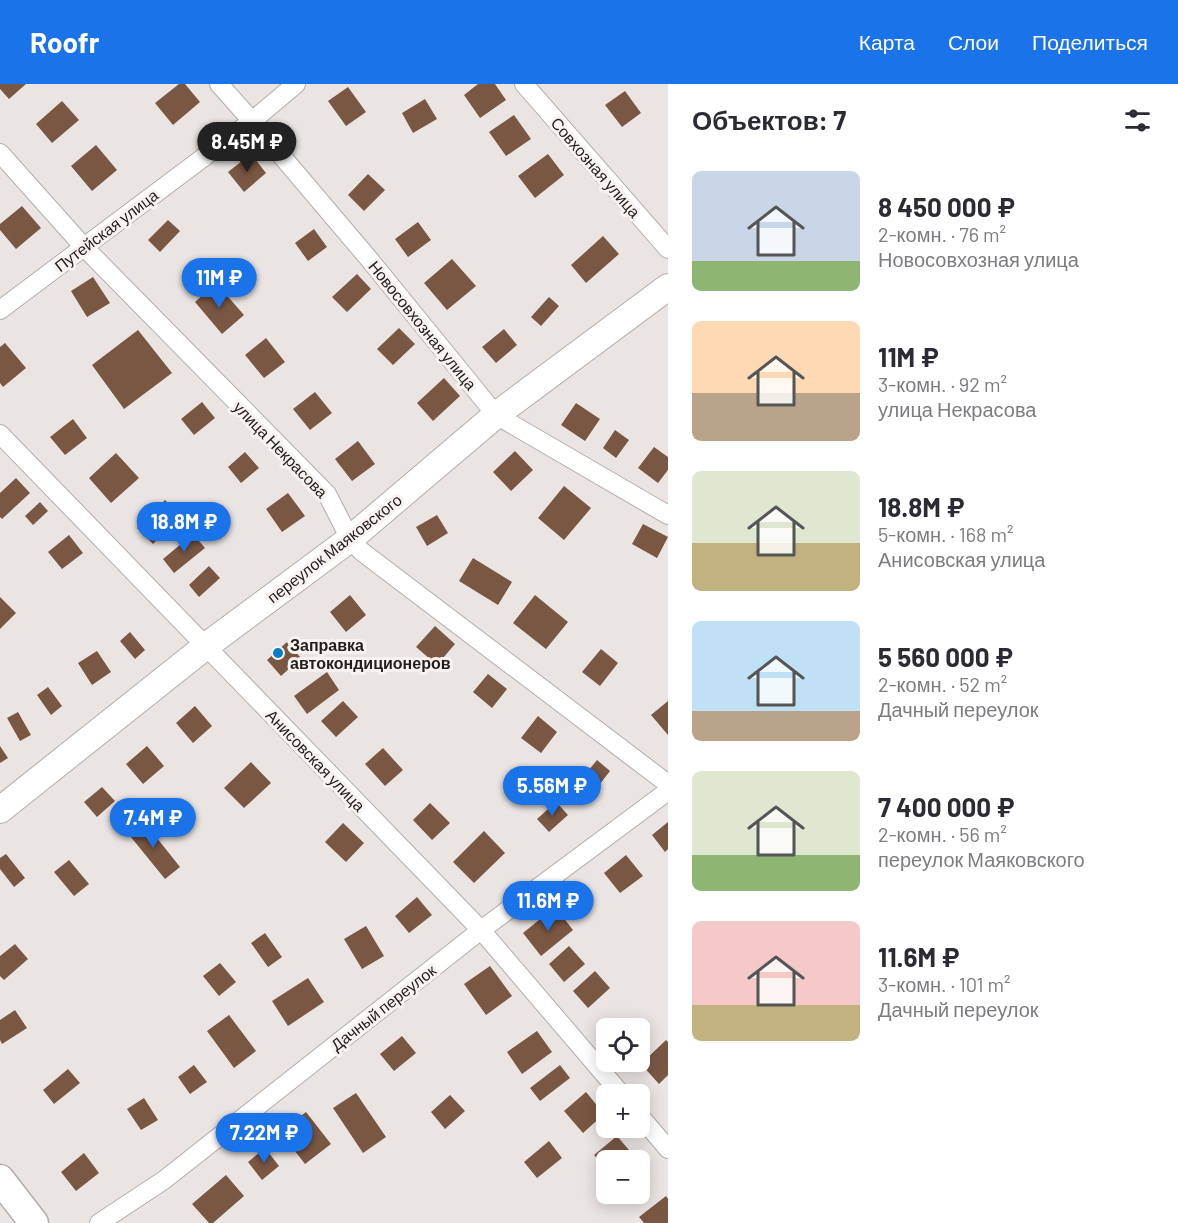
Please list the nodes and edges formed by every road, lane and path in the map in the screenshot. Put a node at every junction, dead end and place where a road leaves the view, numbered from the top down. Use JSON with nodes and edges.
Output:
{"nodes":[{"id":1,"x":219,"y":84,"type":"edge"},
{"id":2,"x":296,"y":84,"type":"edge"},
{"id":3,"x":524,"y":84,"type":"edge"},
{"id":4,"x":252,"y":121,"type":"junction"},
{"id":5,"x":0,"y":153,"type":"edge"},
{"id":6,"x":83,"y":246,"type":"junction"},
{"id":7,"x":668,"y":249,"type":"edge"},
{"id":8,"x":668,"y":287,"type":"edge"},
{"id":9,"x":0,"y":310,"type":"edge"},
{"id":10,"x":496,"y":416,"type":"junction"},
{"id":11,"x":0,"y":434,"type":"edge"},
{"id":12,"x":668,"y":515,"type":"edge"},
{"id":13,"x":350,"y":539,"type":"junction"},
{"id":14,"x":206,"y":646,"type":"junction"},
{"id":15,"x":668,"y":784,"type":"edge"},
{"id":16,"x":668,"y":791,"type":"edge"},
{"id":17,"x":0,"y":810,"type":"edge"},
{"id":18,"x":481,"y":930,"type":"junction"},
{"id":19,"x":613,"y":1084,"type":"edge"},
{"id":20,"x":650,"y":1128,"type":"edge"},
{"id":21,"x":668,"y":1149,"type":"edge"},
{"id":22,"x":0,"y":1179,"type":"edge"},
{"id":23,"x":34,"y":1223,"type":"edge"},
{"id":24,"x":99,"y":1223,"type":"edge"}],
"edges":[{"from":1,"to":4,"type":"street","name":"Новосовхозная улица"},
{"from":2,"to":4,"type":"street","name":"Путейская улица"},
{"from":3,"to":7,"type":"street","name":"Совхозная улица"},
{"from":4,"to":6,"type":"street","name":"Путейская улица"},
{"from":4,"to":10,"type":"street","name":"Новосовхозная улица"},
{"from":5,"to":6,"type":"street","name":"улица Некрасова"},
{"from":6,"to":9,"type":"street","name":"Путейская улица"},
{"from":6,"to":13,"type":"street","name":"улица Некрасова"},
{"from":8,"to":10,"type":"street","name":"переулок Маяковского"},
{"from":10,"to":12,"type":"street","name":"Новосовхозная улица"},
{"from":10,"to":13,"type":"street","name":"переулок Маяковского"},
{"from":11,"to":14,"type":"street","name":"Анисовская улица"},
{"from":13,"to":14,"type":"street","name":"переулок Маяковского"},
{"from":13,"to":15,"type":"street","name":"улица Некрасова"},
{"from":14,"to":17,"type":"street","name":"переулок Маяковского"},
{"from":14,"to":18,"type":"street","name":"Анисовская улица"},
{"from":16,"to":18,"type":"street","name":"Дачный переулок"},
{"from":18,"to":19,"type":"street","name":"Анисовская улица"},
{"from":18,"to":24,"type":"street","name":"Дачный переулок"},
{"from":20,"to":21,"type":"street"},
{"from":22,"to":23,"type":"main road"}]}
